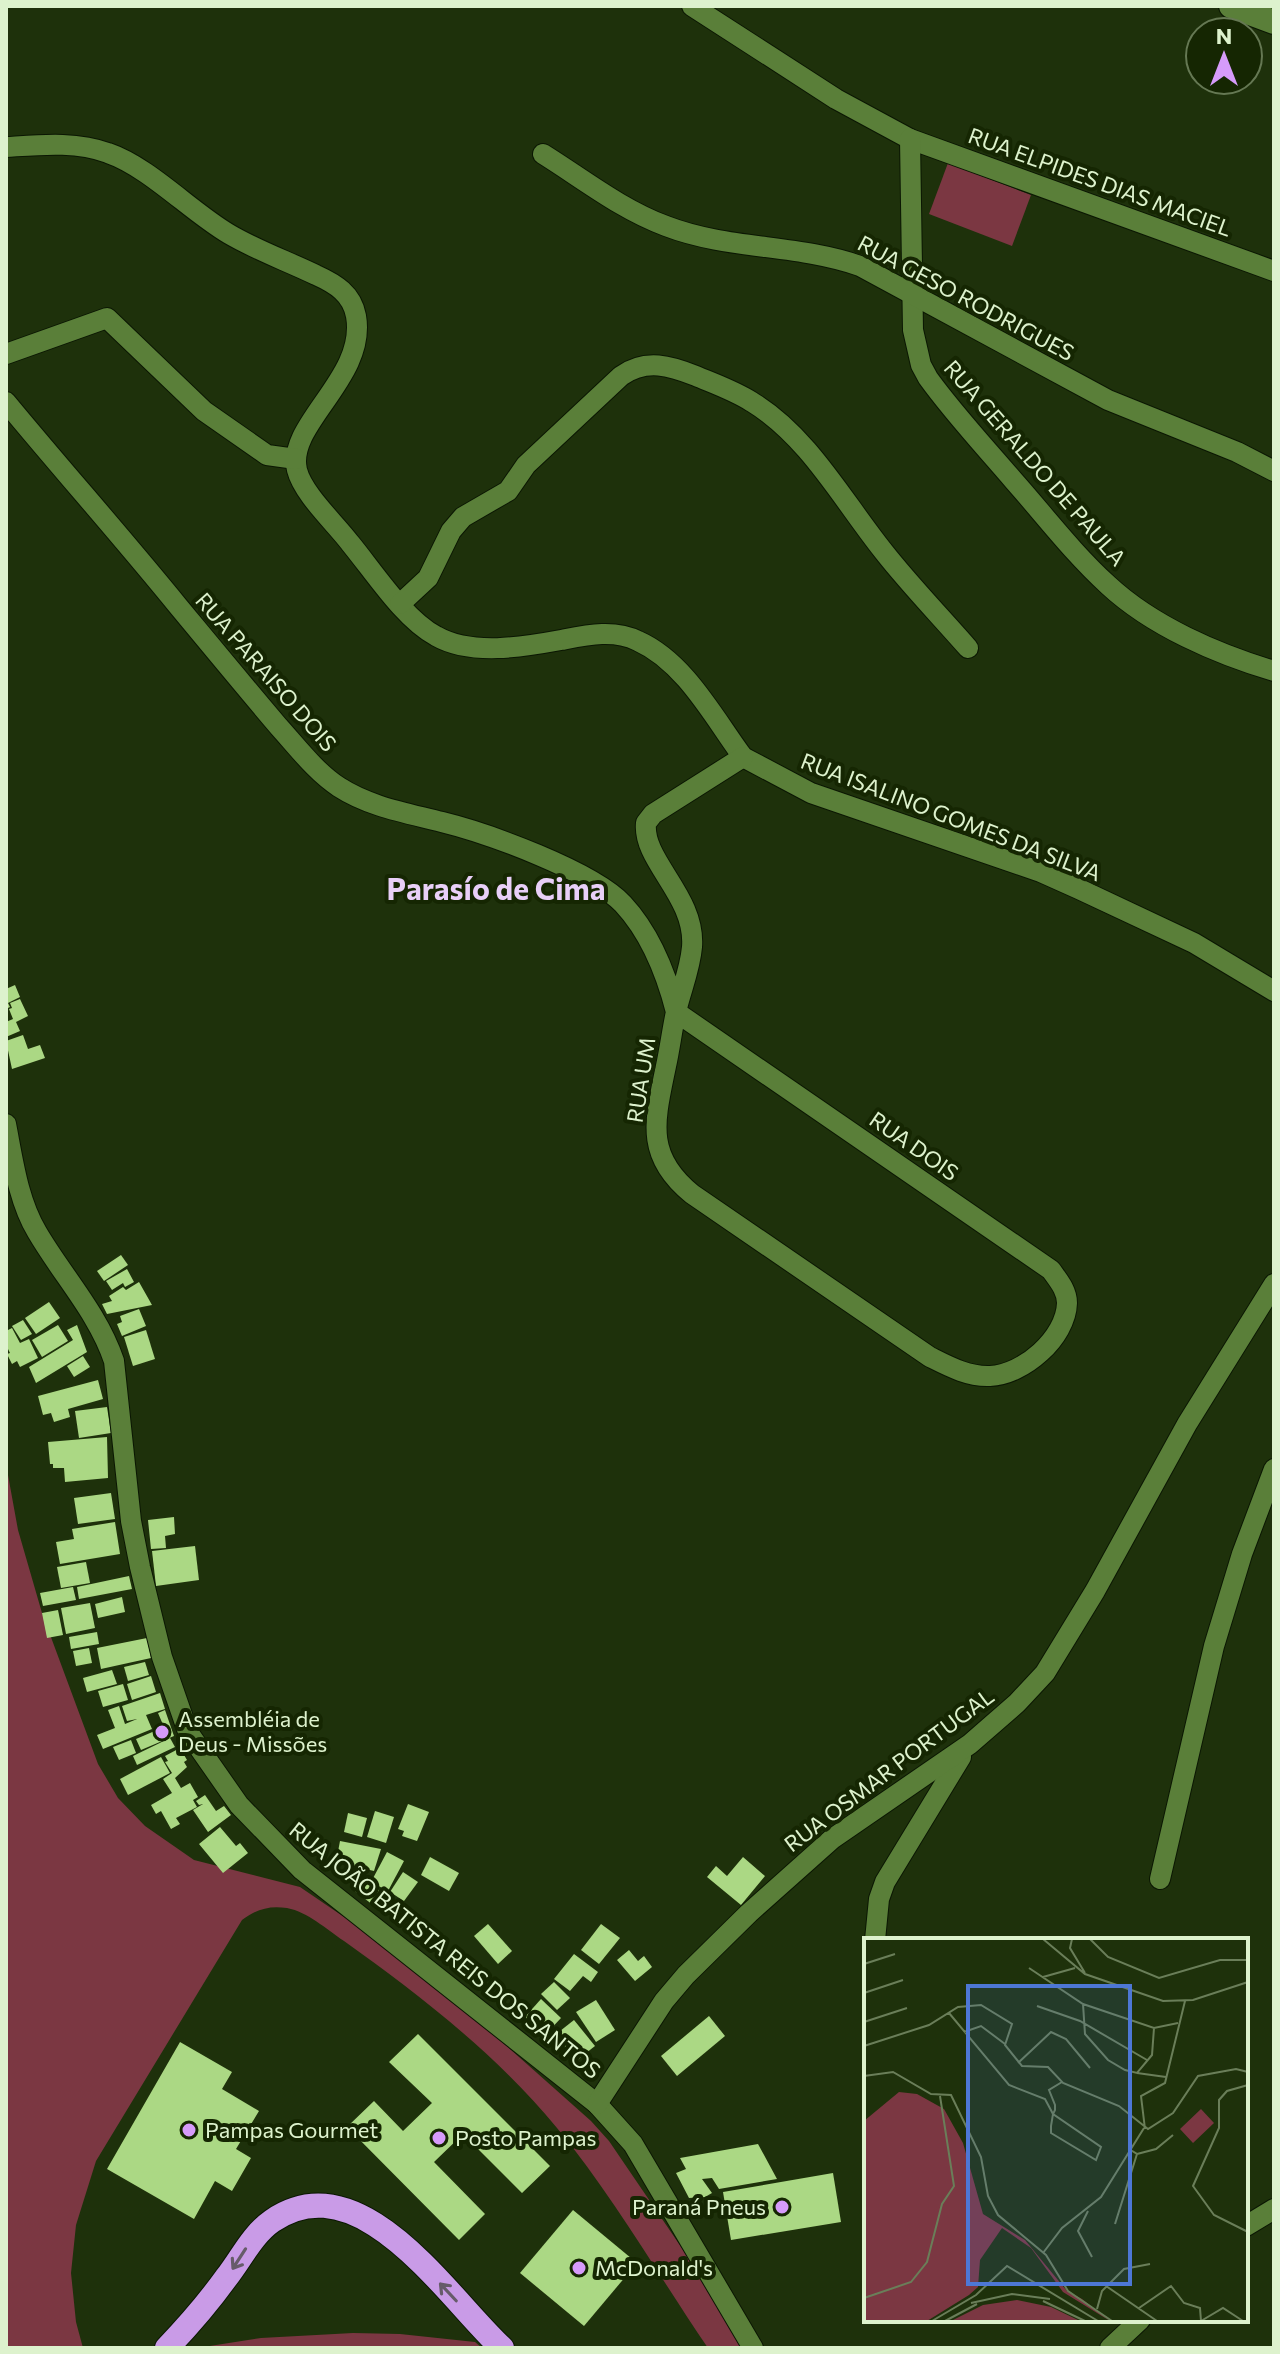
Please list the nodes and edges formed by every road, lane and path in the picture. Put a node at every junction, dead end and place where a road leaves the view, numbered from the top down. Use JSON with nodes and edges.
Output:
{"nodes":[{"id":1,"x":692,"y":6,"type":"edge"},
{"id":2,"x":1231,"y":6,"type":"edge"},
{"id":3,"x":1274,"y":22,"type":"edge"},
{"id":4,"x":910,"y":139,"type":"junction"},
{"id":5,"x":6,"y":147,"type":"edge"},
{"id":6,"x":543,"y":154,"type":"dead end"},
{"id":7,"x":1274,"y":271,"type":"edge"},
{"id":8,"x":913,"y":293,"type":"junction"},
{"id":9,"x":6,"y":354,"type":"edge"},
{"id":10,"x":6,"y":402,"type":"edge"},
{"id":11,"x":296,"y":459,"type":"junction"},
{"id":12,"x":1274,"y":471,"type":"edge"},
{"id":13,"x":400,"y":604,"type":"junction"},
{"id":14,"x":968,"y":648,"type":"dead end"},
{"id":15,"x":1274,"y":671,"type":"edge"},
{"id":16,"x":743,"y":757,"type":"junction"},
{"id":17,"x":1274,"y":991,"type":"edge"},
{"id":18,"x":676,"y":1012,"type":"junction"},
{"id":19,"x":6,"y":1124,"type":"edge"},
{"id":20,"x":1274,"y":1284,"type":"edge"},
{"id":21,"x":1045,"y":1348,"type":"joint"},
{"id":22,"x":1274,"y":1469,"type":"edge"},
{"id":23,"x":970,"y":1744,"type":"junction"},
{"id":24,"x":1160,"y":1879,"type":"dead end"},
{"id":25,"x":875,"y":1938,"type":"edge"},
{"id":26,"x":597,"y":2104,"type":"junction"},
{"id":27,"x":1274,"y":2209,"type":"edge"},
{"id":28,"x":1248,"y":2225,"type":"edge"},
{"id":29,"x":1138,"y":2322,"type":"edge"},
{"id":30,"x":167,"y":2348,"type":"edge"},
{"id":31,"x":502,"y":2348,"type":"edge"},
{"id":32,"x":753,"y":2348,"type":"edge"},
{"id":33,"x":1110,"y":2348,"type":"edge"}],
"edges":[{"from":1,"to":4,"type":"street","name":"RUA ELPIDES DIAS MACIEL"},
{"from":2,"to":3,"type":"street"},
{"from":4,"to":7,"type":"street","name":"RUA ELPIDES DIAS MACIEL"},
{"from":4,"to":8,"type":"street","name":"RUA GERALDO DE PAULA"},
{"from":5,"to":11,"type":"street"},
{"from":6,"to":8,"type":"street","name":"RUA GESO RODRIGUES"},
{"from":8,"to":12,"type":"street","name":"RUA GESO RODRIGUES"},
{"from":8,"to":15,"type":"street","name":"RUA GERALDO DE PAULA"},
{"from":9,"to":11,"type":"street"},
{"from":10,"to":18,"type":"street","name":"RUA PARAISO DOIS"},
{"from":11,"to":13,"type":"street","name":"RUA ISALINO GOMES DA SILVA"},
{"from":13,"to":14,"type":"street"},
{"from":13,"to":16,"type":"street","name":"RUA ISALINO GOMES DA SILVA"},
{"from":16,"to":17,"type":"street","name":"RUA ISALINO GOMES DA SILVA"},
{"from":16,"to":18,"type":"street","name":"RUA UM"},
{"from":18,"to":21,"type":"street","name":"RUA DOIS"},
{"from":18,"to":21,"type":"street","name":"RUA UM"},
{"from":19,"to":26,"type":"street","name":"RUA JOÃO BATISTA REIS DOS SANTOS"},
{"from":20,"to":23,"type":"street","name":"RUA OSMAR PORTUGAL"},
{"from":22,"to":24,"type":"street"},
{"from":23,"to":25,"type":"street"},
{"from":23,"to":26,"type":"street","name":"RUA OSMAR PORTUGAL"},
{"from":26,"to":32,"type":"street","name":"RUA JOÃO BATISTA REIS DOS SANTOS"},
{"from":27,"to":28,"type":"street"},
{"from":29,"to":33,"type":"street"},
{"from":31,"to":30,"type":"highway","one_way":true}]}
